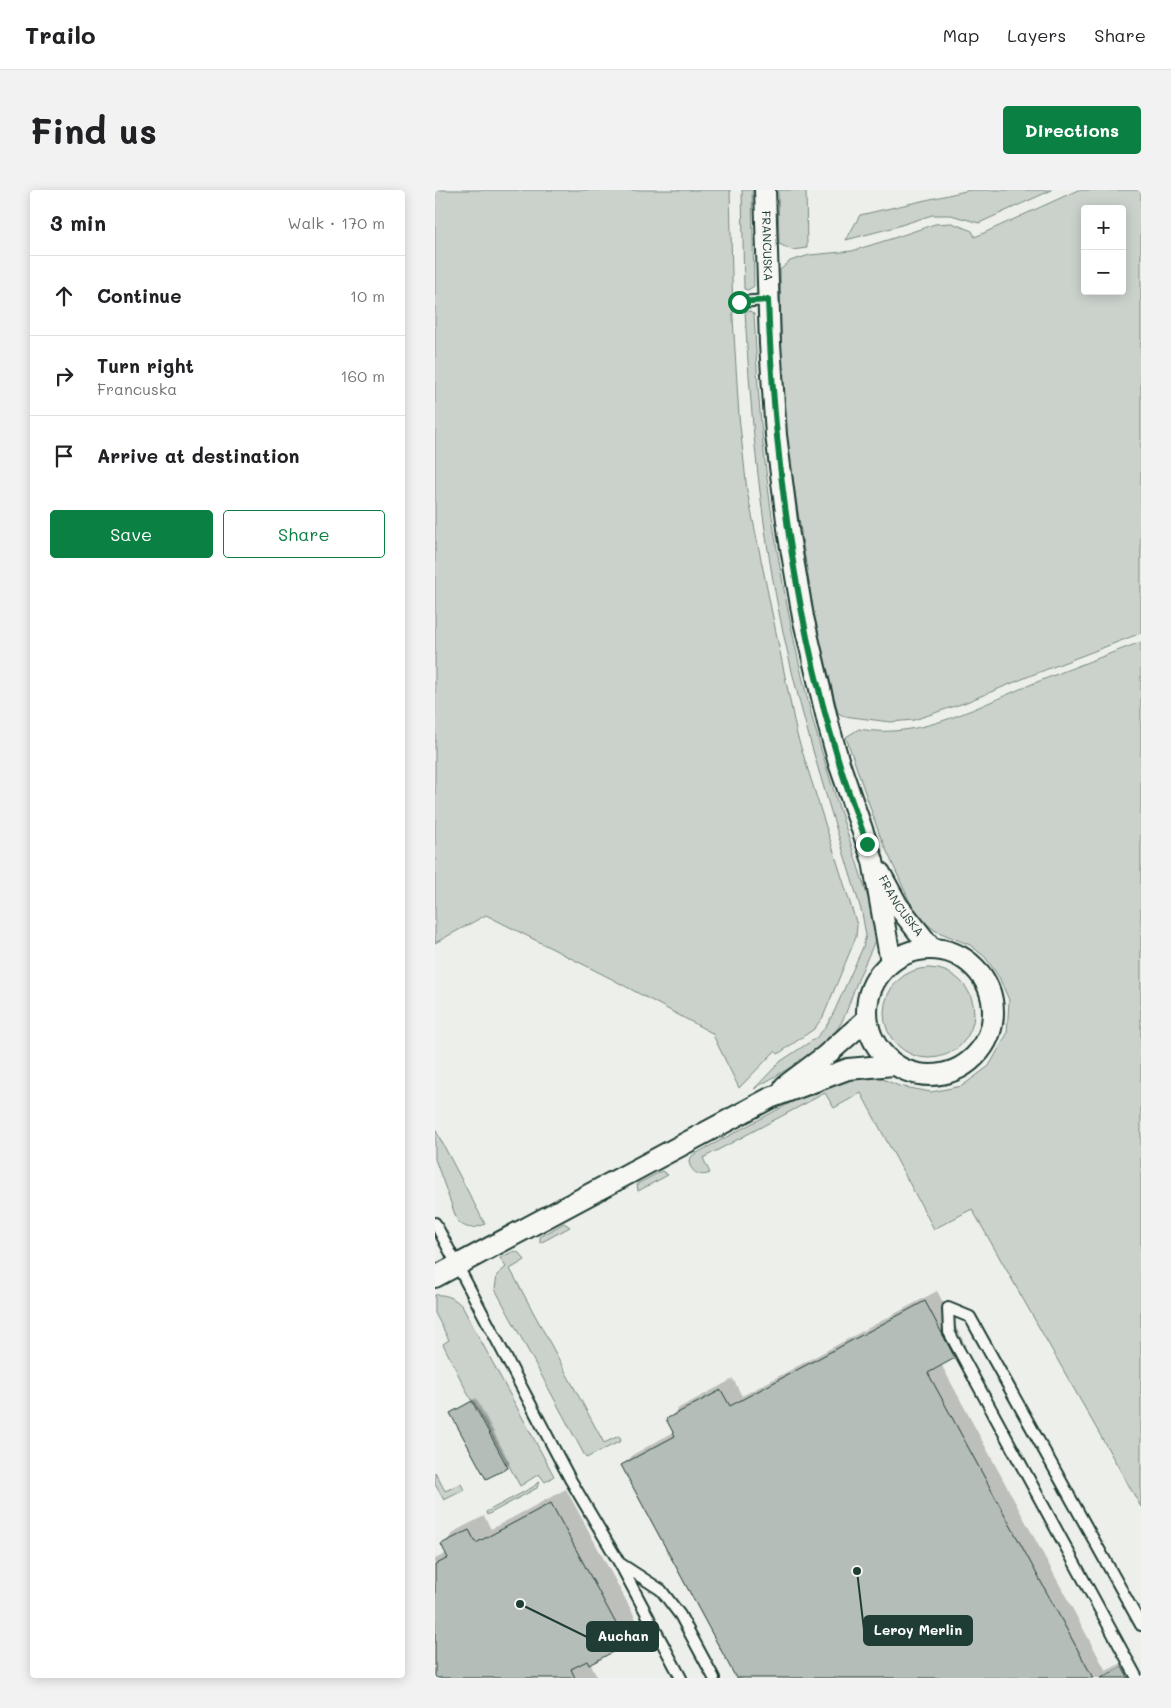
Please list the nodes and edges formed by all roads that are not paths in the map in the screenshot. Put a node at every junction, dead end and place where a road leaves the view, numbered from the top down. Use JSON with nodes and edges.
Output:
{"nodes":[{"id":1,"x":765,"y":190,"type":"edge"},
{"id":2,"x":768,"y":300,"type":"junction"},
{"id":3,"x":739,"y":302,"type":"dead end"},
{"id":4,"x":873,"y":861,"type":"junction"},
{"id":5,"x":931,"y":948,"type":"junction"},
{"id":6,"x":891,"y":962,"type":"junction"},
{"id":7,"x":867,"y":1019,"type":"junction"},
{"id":8,"x":894,"y":1065,"type":"junction"},
{"id":9,"x":770,"y":1098,"type":"junction"},
{"id":10,"x":435,"y":1223,"type":"edge"},
{"id":11,"x":459,"y":1265,"type":"junction"},
{"id":12,"x":435,"y":1277,"type":"edge"},
{"id":13,"x":620,"y":1564,"type":"junction"},
{"id":14,"x":1141,"y":1625,"type":"edge"},
{"id":15,"x":681,"y":1678,"type":"edge"},
{"id":16,"x":714,"y":1678,"type":"edge"},
{"id":17,"x":1137,"y":1678,"type":"edge"}],
"edges":[{"from":1,"to":2,"type":"street","name":"FRANCUSKA"},
{"from":2,"to":3,"type":"lane"},
{"from":2,"to":4,"type":"street","name":"FRANCUSKA"},
{"from":4,"to":5,"type":"street","name":"FRANCUSKA"},
{"from":4,"to":6,"type":"street","name":"FRANCUSKA"},
{"from":5,"to":6,"type":"street"},
{"from":5,"to":8,"type":"street"},
{"from":6,"to":7,"type":"street"},
{"from":7,"to":8,"type":"street"},
{"from":7,"to":9,"type":"street"},
{"from":8,"to":9,"type":"street"},
{"from":9,"to":11,"type":"street"},
{"from":10,"to":11,"type":"lane"},
{"from":11,"to":12,"type":"street"},
{"from":11,"to":13,"type":"lane"},
{"from":13,"to":15,"type":"lane"},
{"from":13,"to":16,"type":"lane"},
{"from":14,"to":17,"type":"lane"}]}
